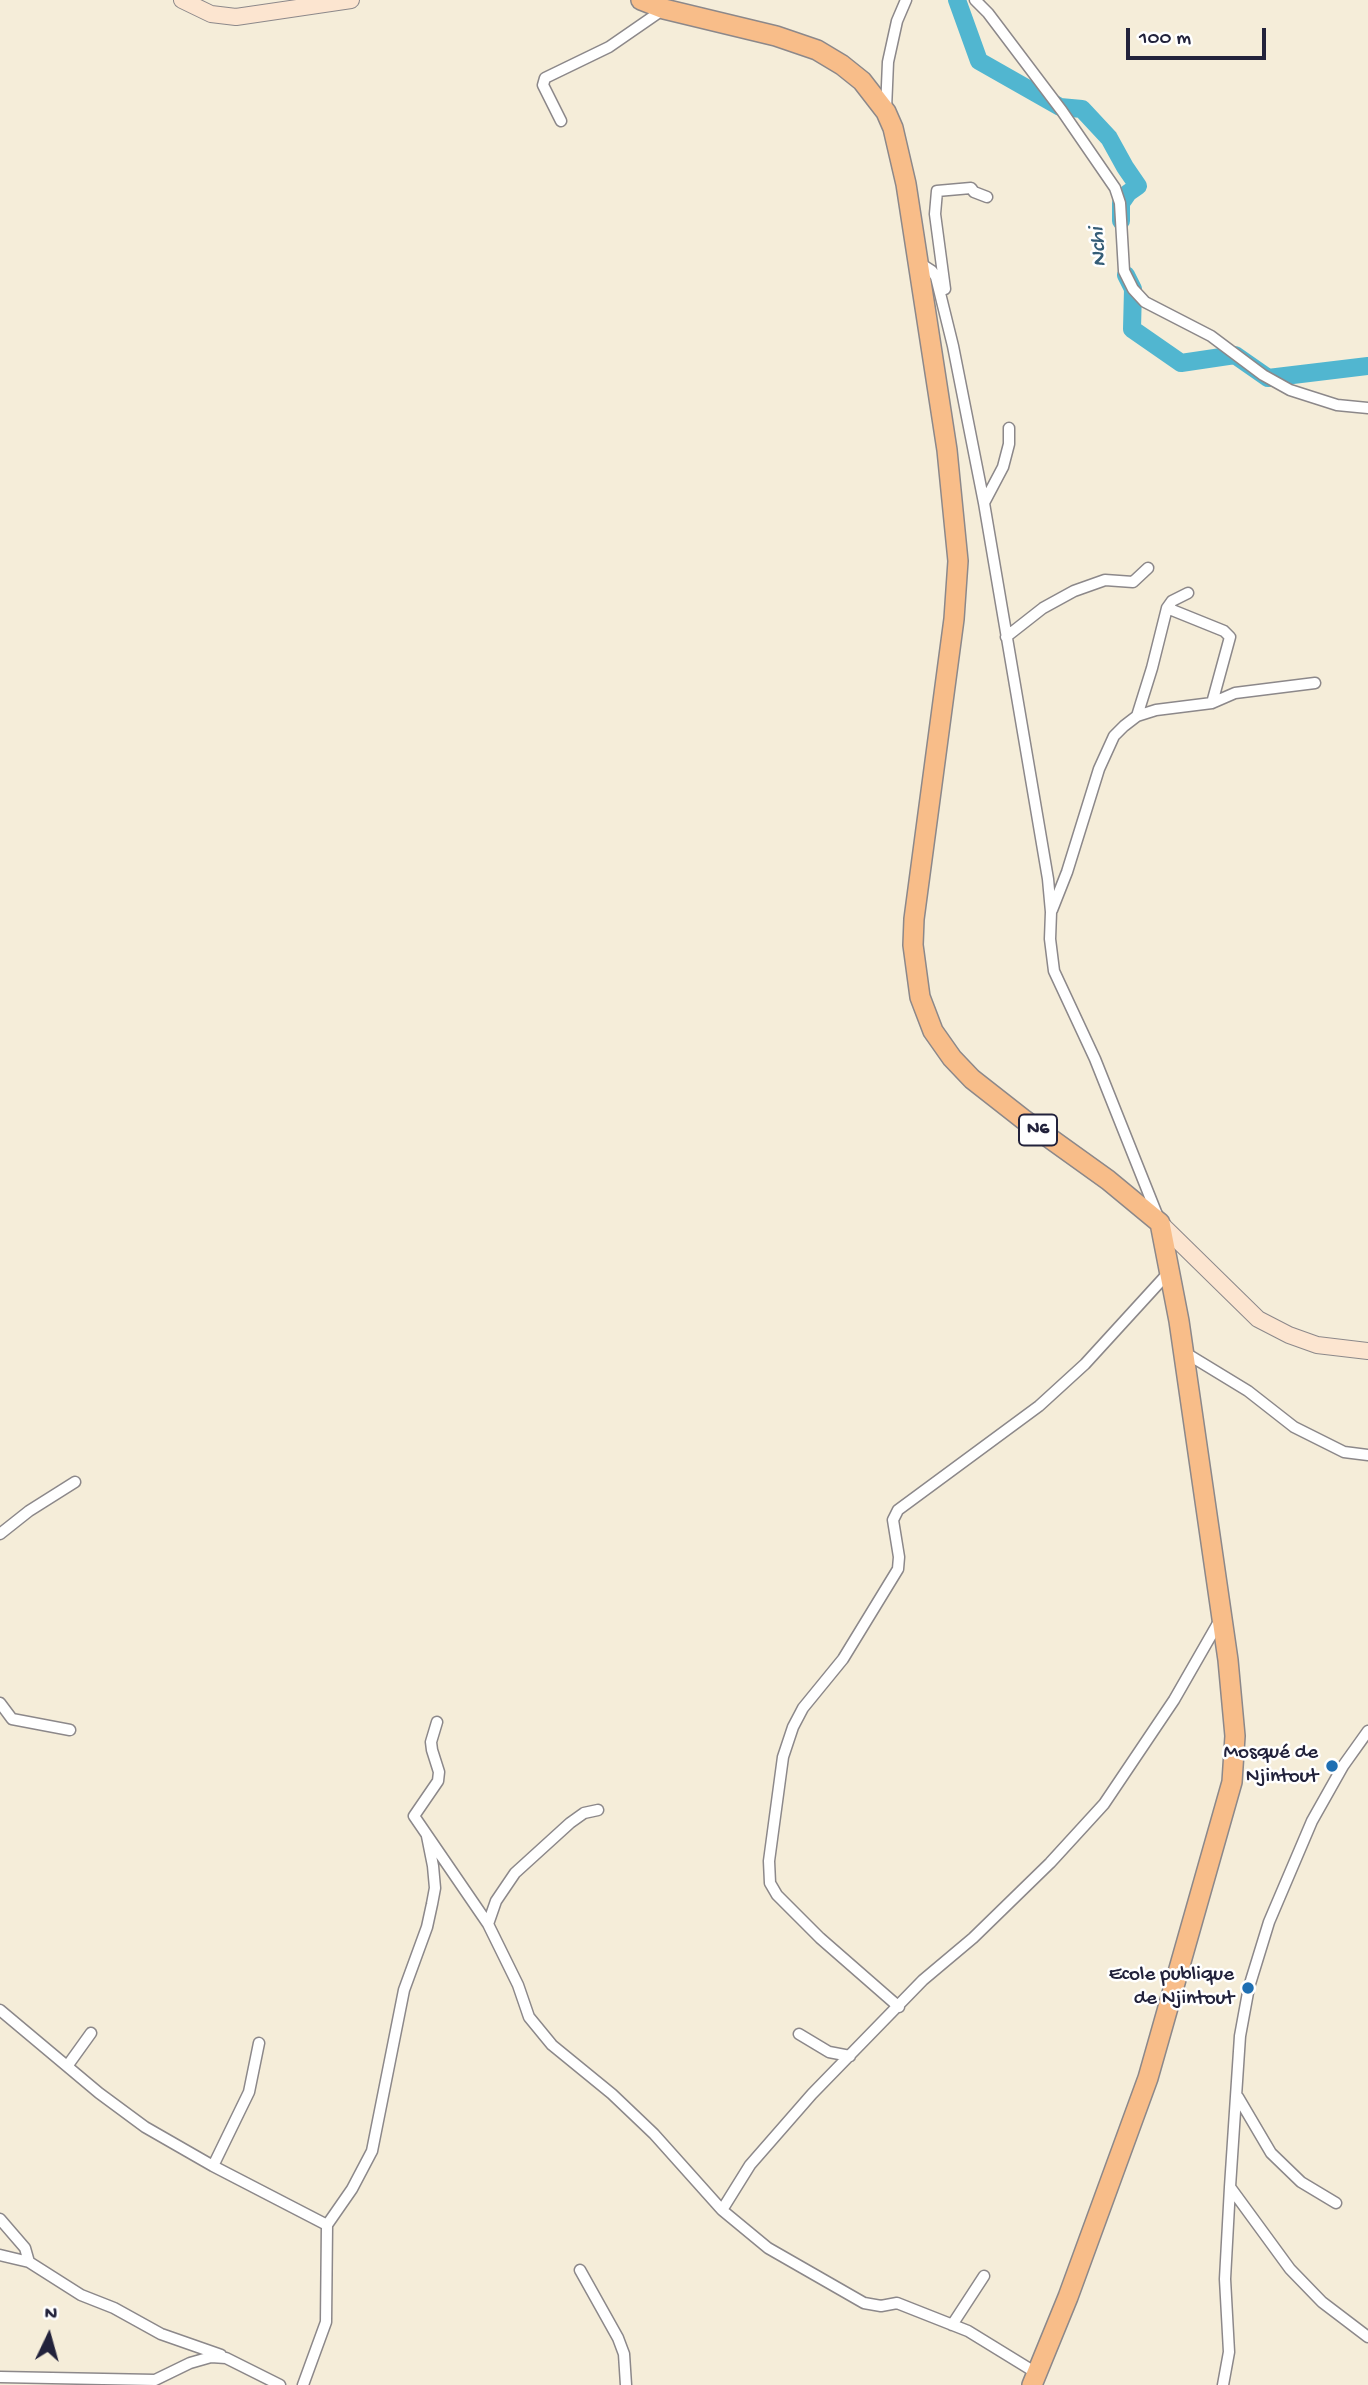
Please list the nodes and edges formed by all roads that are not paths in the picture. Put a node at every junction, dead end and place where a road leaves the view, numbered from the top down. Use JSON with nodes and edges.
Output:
{"nodes":[{"id":1,"x":182,"y":0,"type":"edge"},
{"id":2,"x":351,"y":0,"type":"edge"},
{"id":3,"x":641,"y":0,"type":"edge"},
{"id":4,"x":906,"y":0,"type":"edge"},
{"id":5,"x":975,"y":0,"type":"edge"},
{"id":6,"x":664,"y":9,"type":"junction"},
{"id":7,"x":886,"y":112,"type":"junction"},
{"id":8,"x":561,"y":121,"type":"dead end"},
{"id":9,"x":986,"y":197,"type":"dead end"},
{"id":10,"x":918,"y":262,"type":"junction"},
{"id":11,"x":946,"y":309,"type":"junction"},
{"id":12,"x":1368,"y":408,"type":"edge"},
{"id":13,"x":1009,"y":428,"type":"dead end"},
{"id":14,"x":984,"y":503,"type":"junction"},
{"id":15,"x":1148,"y":568,"type":"dead end"},
{"id":16,"x":1188,"y":593,"type":"dead end"},
{"id":17,"x":1167,"y":608,"type":"junction"},
{"id":18,"x":1006,"y":637,"type":"junction"},
{"id":19,"x":1315,"y":684,"type":"dead end"},
{"id":20,"x":1212,"y":703,"type":"junction"},
{"id":21,"x":1137,"y":716,"type":"junction"},
{"id":22,"x":1051,"y":912,"type":"junction"},
{"id":23,"x":1160,"y":1223,"type":"junction"},
{"id":24,"x":1170,"y":1270,"type":"junction"},
{"id":25,"x":1368,"y":1351,"type":"edge"},
{"id":26,"x":1184,"y":1352,"type":"junction"},
{"id":27,"x":1368,"y":1455,"type":"edge"},
{"id":28,"x":75,"y":1482,"type":"dead end"},
{"id":29,"x":0,"y":1534,"type":"edge"},
{"id":30,"x":1222,"y":1617,"type":"junction"},
{"id":31,"x":0,"y":1703,"type":"edge"},
{"id":32,"x":437,"y":1722,"type":"dead end"},
{"id":33,"x":70,"y":1730,"type":"dead end"},
{"id":34,"x":1368,"y":1731,"type":"edge"},
{"id":35,"x":598,"y":1810,"type":"dead end"},
{"id":36,"x":426,"y":1833,"type":"junction"},
{"id":37,"x":488,"y":1924,"type":"junction"},
{"id":38,"x":899,"y":2007,"type":"junction"},
{"id":39,"x":0,"y":2010,"type":"edge"},
{"id":40,"x":91,"y":2033,"type":"dead end"},
{"id":41,"x":799,"y":2034,"type":"dead end"},
{"id":42,"x":259,"y":2043,"type":"dead end"},
{"id":43,"x":850,"y":2056,"type":"junction"},
{"id":44,"x":68,"y":2066,"type":"junction"},
{"id":45,"x":1238,"y":2097,"type":"junction"},
{"id":46,"x":213,"y":2166,"type":"junction"},
{"id":47,"x":1230,"y":2187,"type":"junction"},
{"id":48,"x":1336,"y":2203,"type":"dead end"},
{"id":49,"x":722,"y":2210,"type":"junction"},
{"id":50,"x":0,"y":2219,"type":"edge"},
{"id":51,"x":327,"y":2225,"type":"junction"},
{"id":52,"x":0,"y":2255,"type":"edge"},
{"id":53,"x":29,"y":2262,"type":"junction"},
{"id":54,"x":580,"y":2270,"type":"dead end"},
{"id":55,"x":984,"y":2276,"type":"dead end"},
{"id":56,"x":952,"y":2325,"type":"junction"},
{"id":57,"x":1368,"y":2337,"type":"edge"},
{"id":58,"x":226,"y":2357,"type":"junction"},
{"id":59,"x":0,"y":2377,"type":"edge"},
{"id":60,"x":1035,"y":2380,"type":"edge"},
{"id":61,"x":280,"y":2385,"type":"edge"},
{"id":62,"x":303,"y":2385,"type":"edge"},
{"id":63,"x":626,"y":2385,"type":"edge"},
{"id":64,"x":1223,"y":2385,"type":"edge"}],
"edges":[{"from":1,"to":2,"type":"main road"},
{"from":3,"to":6,"type":"highway","number":"N6"},
{"from":4,"to":7,"type":"street"},
{"from":5,"to":12,"type":"street"},
{"from":6,"to":7,"type":"highway","number":"N6"},
{"from":6,"to":8,"type":"street"},
{"from":7,"to":10,"type":"highway","number":"N6"},
{"from":9,"to":11,"type":"street"},
{"from":10,"to":11,"type":"street"},
{"from":10,"to":23,"type":"highway","number":"N6"},
{"from":11,"to":14,"type":"street"},
{"from":13,"to":14,"type":"street"},
{"from":14,"to":18,"type":"street"},
{"from":15,"to":18,"type":"street"},
{"from":16,"to":17,"type":"street"},
{"from":17,"to":20,"type":"street"},
{"from":17,"to":21,"type":"street"},
{"from":18,"to":22,"type":"street"},
{"from":19,"to":20,"type":"street"},
{"from":20,"to":21,"type":"street"},
{"from":21,"to":22,"type":"street"},
{"from":22,"to":23,"type":"street"},
{"from":23,"to":24,"type":"highway"},
{"from":23,"to":25,"type":"main road"},
{"from":24,"to":26,"type":"highway"},
{"from":24,"to":38,"type":"street"},
{"from":26,"to":27,"type":"street"},
{"from":26,"to":30,"type":"highway"},
{"from":28,"to":29,"type":"street"},
{"from":30,"to":38,"type":"street"},
{"from":30,"to":60,"type":"highway"},
{"from":31,"to":33,"type":"street"},
{"from":32,"to":36,"type":"street"},
{"from":34,"to":45,"type":"street"},
{"from":35,"to":37,"type":"street"},
{"from":36,"to":37,"type":"street"},
{"from":36,"to":51,"type":"street"},
{"from":37,"to":49,"type":"street"},
{"from":38,"to":43,"type":"street"},
{"from":39,"to":44,"type":"street"},
{"from":40,"to":44,"type":"street"},
{"from":41,"to":43,"type":"street"},
{"from":42,"to":46,"type":"street"},
{"from":43,"to":49,"type":"street"},
{"from":44,"to":46,"type":"street"},
{"from":45,"to":47,"type":"street"},
{"from":45,"to":48,"type":"street"},
{"from":46,"to":51,"type":"street"},
{"from":47,"to":57,"type":"street"},
{"from":47,"to":64,"type":"street"},
{"from":49,"to":56,"type":"street"},
{"from":50,"to":53,"type":"street"},
{"from":51,"to":62,"type":"street"},
{"from":52,"to":53,"type":"street"},
{"from":53,"to":58,"type":"street"},
{"from":54,"to":63,"type":"street"},
{"from":55,"to":56,"type":"street"},
{"from":56,"to":60,"type":"street"},
{"from":58,"to":59,"type":"street"},
{"from":58,"to":61,"type":"street"}]}
